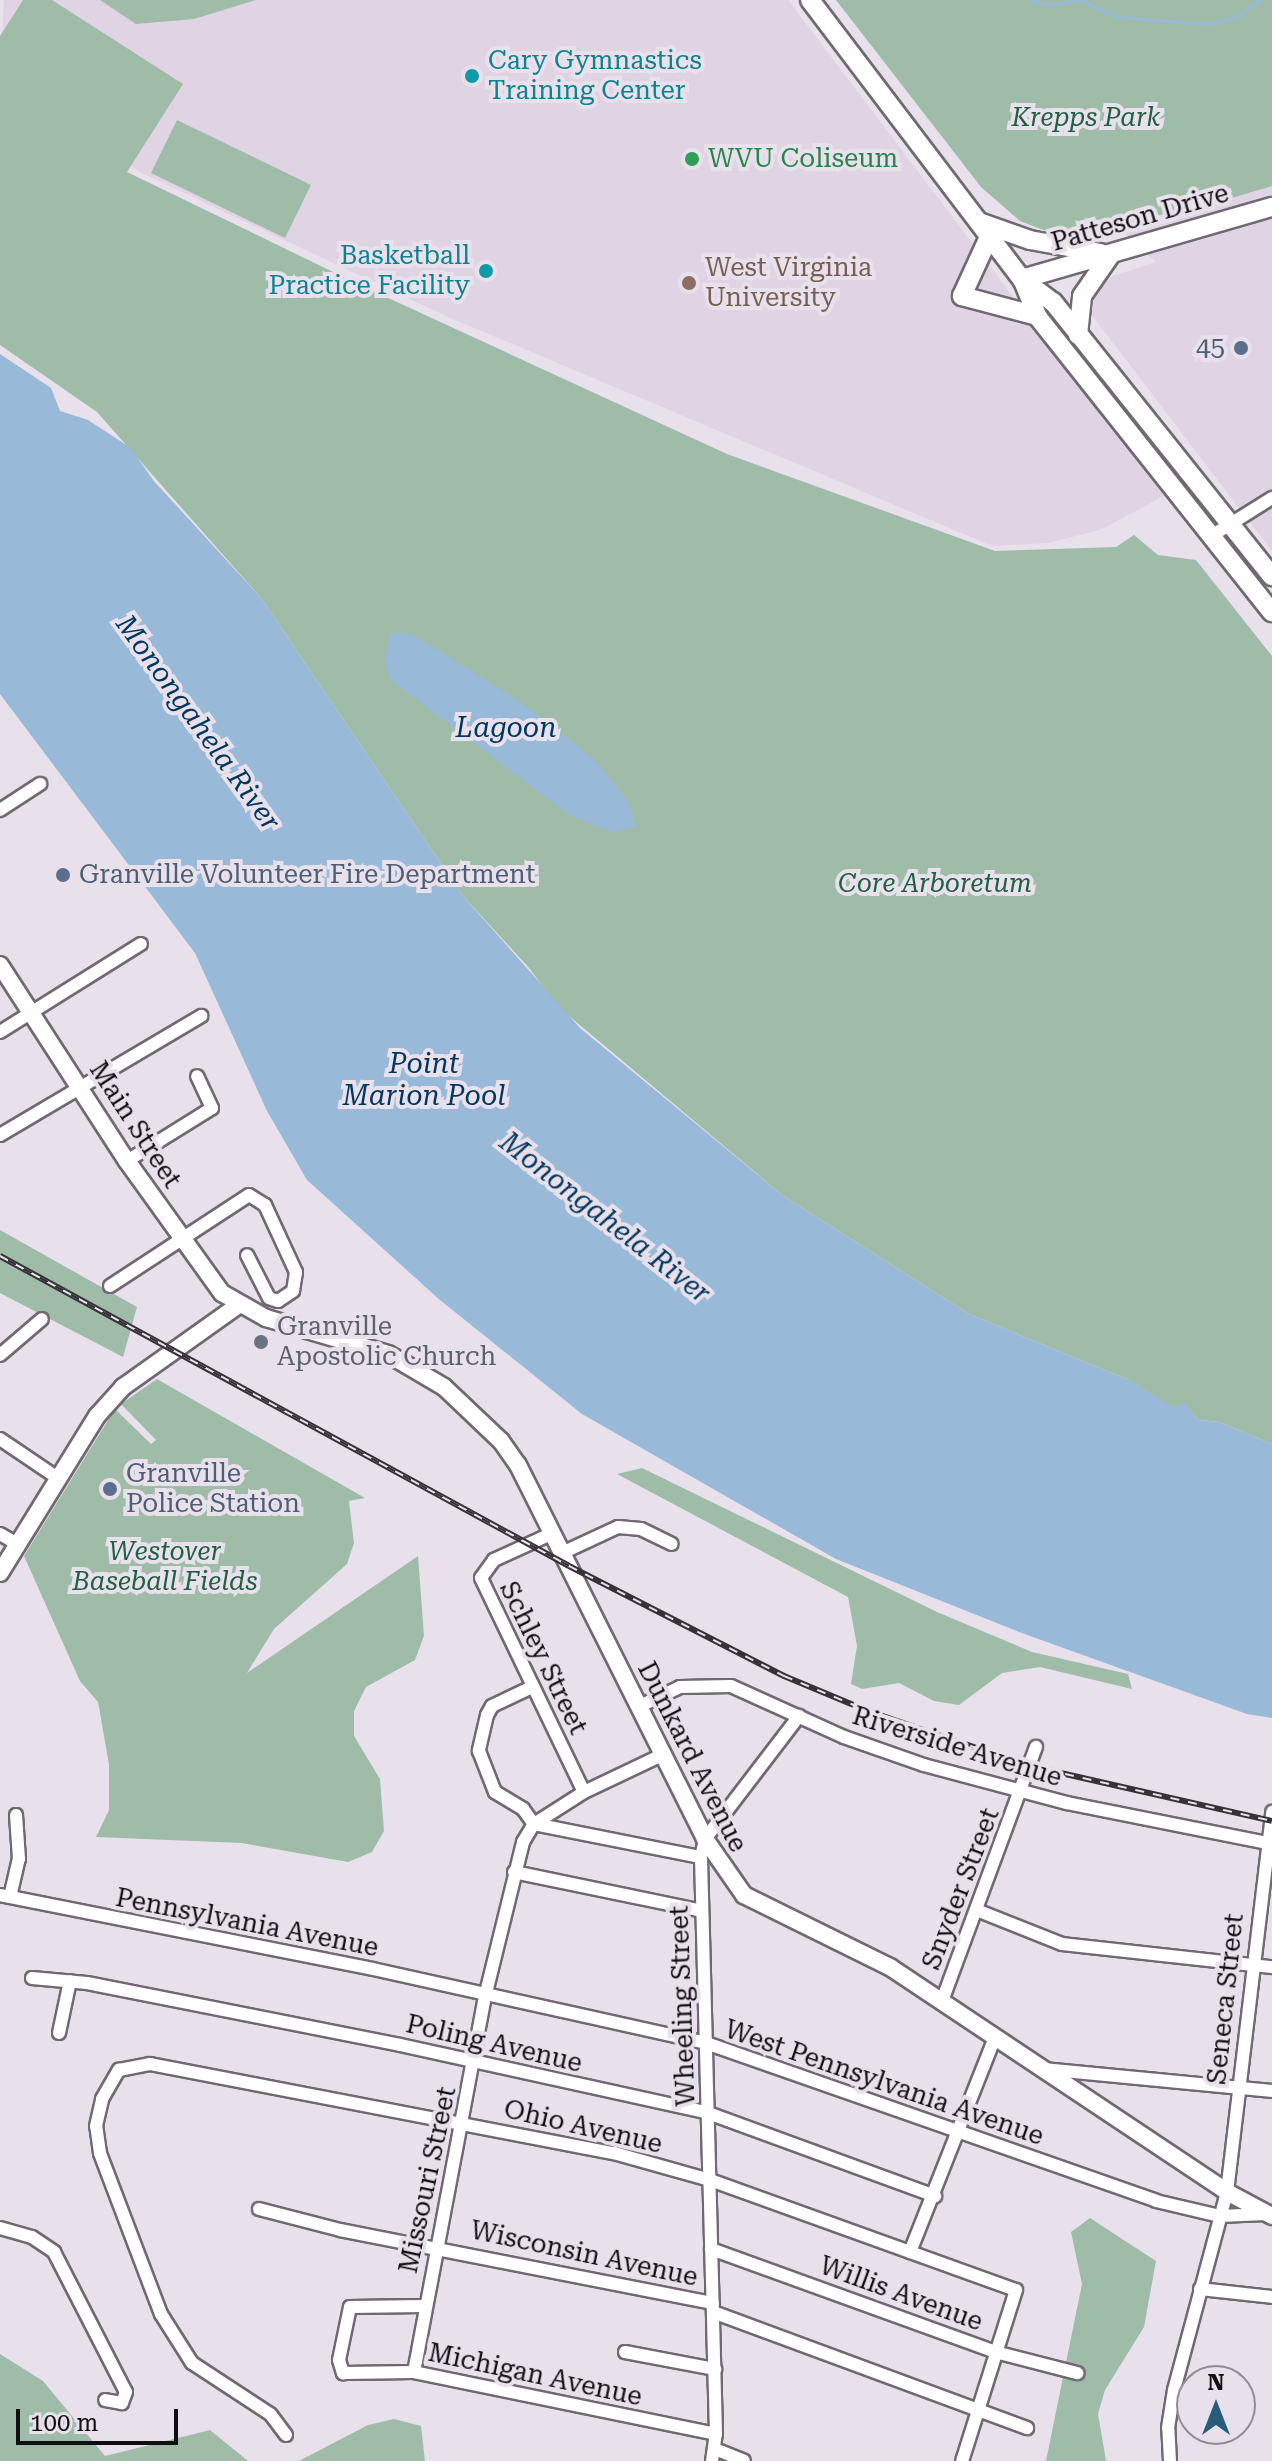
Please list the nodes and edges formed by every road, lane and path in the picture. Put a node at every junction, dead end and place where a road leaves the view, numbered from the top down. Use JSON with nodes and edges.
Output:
{"nodes":[{"id":1,"x":810,"y":0,"type":"edge"},
{"id":2,"x":1272,"y":207,"type":"edge"},
{"id":3,"x":984,"y":229,"type":"junction"},
{"id":4,"x":1111,"y":254,"type":"junction"},
{"id":5,"x":1022,"y":279,"type":"junction"},
{"id":6,"x":1037,"y":316,"type":"junction"},
{"id":7,"x":1078,"y":335,"type":"junction"},
{"id":8,"x":1272,"y":498,"type":"edge"},
{"id":9,"x":1230,"y":523,"type":"junction"},
{"id":10,"x":1213,"y":535,"type":"junction"},
{"id":11,"x":1272,"y":576,"type":"edge"},
{"id":12,"x":1272,"y":612,"type":"edge"},
{"id":13,"x":40,"y":784,"type":"dead end"},
{"id":14,"x":0,"y":810,"type":"edge"},
{"id":15,"x":141,"y":944,"type":"dead end"},
{"id":16,"x":0,"y":965,"type":"edge"},
{"id":17,"x":32,"y":1012,"type":"junction"},
{"id":18,"x":201,"y":1016,"type":"dead end"},
{"id":19,"x":0,"y":1032,"type":"edge"},
{"id":20,"x":197,"y":1076,"type":"dead end"},
{"id":21,"x":83,"y":1088,"type":"junction"},
{"id":22,"x":3,"y":1135,"type":"edge"},
{"id":23,"x":127,"y":1161,"type":"junction"},
{"id":24,"x":182,"y":1237,"type":"junction"},
{"id":25,"x":247,"y":1255,"type":"dead end"},
{"id":26,"x":110,"y":1286,"type":"dead end"},
{"id":27,"x":278,"y":1301,"type":"junction"},
{"id":28,"x":237,"y":1306,"type":"junction"},
{"id":29,"x":42,"y":1319,"type":"dead end"},
{"id":30,"x":274,"y":1320,"type":"junction"},
{"id":31,"x":3,"y":1348,"type":"edge"},
{"id":32,"x":0,"y":1439,"type":"edge"},
{"id":33,"x":59,"y":1479,"type":"junction"},
{"id":34,"x":553,"y":1533,"type":"junction"},
{"id":35,"x":0,"y":1534,"type":"edge"},
{"id":36,"x":17,"y":1544,"type":"junction"},
{"id":37,"x":672,"y":1544,"type":"dead end"},
{"id":38,"x":562,"y":1553,"type":"junction"},
{"id":39,"x":0,"y":1573,"type":"edge"},
{"id":40,"x":532,"y":1687,"type":"junction"},
{"id":41,"x":640,"y":1706,"type":"junction"},
{"id":42,"x":799,"y":1716,"type":"junction"},
{"id":43,"x":1036,"y":1747,"type":"dead end"},
{"id":44,"x":664,"y":1754,"type":"junction"},
{"id":45,"x":1021,"y":1790,"type":"junction"},
{"id":46,"x":584,"y":1792,"type":"junction"},
{"id":47,"x":1272,"y":1812,"type":"edge"},
{"id":48,"x":16,"y":1815,"type":"dead end"},
{"id":49,"x":534,"y":1824,"type":"junction"},
{"id":50,"x":705,"y":1839,"type":"junction"},
{"id":51,"x":1269,"y":1844,"type":"edge"},
{"id":52,"x":701,"y":1857,"type":"junction"},
{"id":53,"x":514,"y":1872,"type":"junction"},
{"id":54,"x":5,"y":1896,"type":"edge"},
{"id":55,"x":702,"y":1911,"type":"junction"},
{"id":56,"x":979,"y":1911,"type":"junction"},
{"id":57,"x":1252,"y":1965,"type":"junction"},
{"id":58,"x":1272,"y":1967,"type":"edge"},
{"id":59,"x":32,"y":1978,"type":"dead end"},
{"id":60,"x":70,"y":1981,"type":"junction"},
{"id":61,"x":485,"y":1997,"type":"junction"},
{"id":62,"x":942,"y":2001,"type":"junction"},
{"id":63,"x":59,"y":2033,"type":"dead end"},
{"id":64,"x":995,"y":2037,"type":"junction"},
{"id":65,"x":706,"y":2043,"type":"junction"},
{"id":66,"x":474,"y":2064,"type":"junction"},
{"id":67,"x":1043,"y":2069,"type":"junction"},
{"id":68,"x":1238,"y":2087,"type":"junction"},
{"id":69,"x":1272,"y":2091,"type":"edge"},
{"id":70,"x":708,"y":2113,"type":"junction"},
{"id":71,"x":465,"y":2123,"type":"junction"},
{"id":72,"x":957,"y":2133,"type":"junction"},
{"id":73,"x":710,"y":2180,"type":"junction"},
{"id":74,"x":1227,"y":2192,"type":"junction"},
{"id":75,"x":935,"y":2196,"type":"junction"},
{"id":76,"x":259,"y":2209,"type":"dead end"},
{"id":77,"x":1269,"y":2215,"type":"edge"},
{"id":78,"x":1220,"y":2216,"type":"junction"},
{"id":79,"x":0,"y":2228,"type":"edge"},
{"id":80,"x":439,"y":2246,"type":"junction"},
{"id":81,"x":711,"y":2249,"type":"junction"},
{"id":82,"x":910,"y":2252,"type":"junction"},
{"id":83,"x":1200,"y":2289,"type":"junction"},
{"id":84,"x":1272,"y":2297,"type":"edge"},
{"id":85,"x":423,"y":2306,"type":"junction"},
{"id":86,"x":713,"y":2307,"type":"junction"},
{"id":87,"x":625,"y":2352,"type":"dead end"},
{"id":88,"x":999,"y":2353,"type":"junction"},
{"id":89,"x":715,"y":2369,"type":"junction"},
{"id":90,"x":414,"y":2372,"type":"junction"},
{"id":91,"x":1077,"y":2373,"type":"dead end"},
{"id":92,"x":105,"y":2400,"type":"dead end"},
{"id":93,"x":977,"y":2414,"type":"junction"},
{"id":94,"x":1027,"y":2428,"type":"dead end"},
{"id":95,"x":716,"y":2434,"type":"junction"},
{"id":96,"x":286,"y":2435,"type":"dead end"},
{"id":97,"x":713,"y":2455,"type":"edge"},
{"id":98,"x":744,"y":2461,"type":"edge"},
{"id":99,"x":962,"y":2461,"type":"edge"},
{"id":100,"x":1170,"y":2461,"type":"edge"}],
"edges":[{"from":1,"to":3,"type":"main road"},
{"from":2,"to":4,"type":"main road","name":"Patteson Drive"},
{"from":3,"to":4,"type":"main road"},
{"from":3,"to":5,"type":"main road"},
{"from":3,"to":6,"type":"main road"},
{"from":4,"to":5,"type":"main road","name":"Patteson Drive"},
{"from":4,"to":7,"type":"main road"},
{"from":5,"to":6,"type":"main road"},
{"from":5,"to":7,"type":"main road"},
{"from":6,"to":10,"type":"main road"},
{"from":7,"to":9,"type":"main road"},
{"from":8,"to":9,"type":"street"},
{"from":9,"to":10,"type":"street"},
{"from":9,"to":11,"type":"main road"},
{"from":10,"to":12,"type":"main road"},
{"from":13,"to":14,"type":"street"},
{"from":15,"to":17,"type":"street"},
{"from":16,"to":17,"type":"main road","name":"Main Street"},
{"from":17,"to":19,"type":"street"},
{"from":17,"to":21,"type":"main road","name":"Main Street"},
{"from":18,"to":21,"type":"street"},
{"from":20,"to":23,"type":"street"},
{"from":21,"to":22,"type":"street"},
{"from":21,"to":23,"type":"main road","name":"Main Street"},
{"from":23,"to":24,"type":"main road","name":"Main Street"},
{"from":24,"to":26,"type":"street"},
{"from":24,"to":27,"type":"street"},
{"from":24,"to":28,"type":"main road","name":"Main Street"},
{"from":25,"to":27,"type":"street"},
{"from":27,"to":30,"type":"street"},
{"from":28,"to":30,"type":"main road","name":"Dunkard Avenue"},
{"from":28,"to":33,"type":"main road"},
{"from":29,"to":31,"type":"street"},
{"from":30,"to":34,"type":"main road","name":"Dunkard Avenue"},
{"from":32,"to":33,"type":"street"},
{"from":33,"to":36,"type":"main road"},
{"from":34,"to":38,"type":"main road","name":"Dunkard Avenue"},
{"from":34,"to":40,"type":"street","name":"Schley Street"},
{"from":35,"to":36,"type":"street"},
{"from":36,"to":39,"type":"main road"},
{"from":37,"to":38,"type":"street"},
{"from":38,"to":41,"type":"main road","name":"Dunkard Avenue"},
{"from":40,"to":46,"type":"street","name":"Schley Street"},
{"from":40,"to":49,"type":"street"},
{"from":41,"to":42,"type":"street","name":"Riverside Avenue"},
{"from":41,"to":44,"type":"main road","name":"Dunkard Avenue"},
{"from":42,"to":45,"type":"street","name":"Riverside Avenue"},
{"from":42,"to":50,"type":"street"},
{"from":43,"to":45,"type":"street","name":"Snyder Street"},
{"from":44,"to":46,"type":"street"},
{"from":44,"to":50,"type":"main road","name":"Dunkard Avenue"},
{"from":45,"to":51,"type":"street","name":"Riverside Avenue"},
{"from":45,"to":56,"type":"street","name":"Snyder Street"},
{"from":46,"to":49,"type":"street"},
{"from":47,"to":51,"type":"street","name":"Seneca Street"},
{"from":48,"to":54,"type":"street"},
{"from":49,"to":52,"type":"street"},
{"from":49,"to":53,"type":"street","name":"Missouri Street"},
{"from":50,"to":52,"type":"street","name":"Wheeling Street"},
{"from":50,"to":62,"type":"main road","name":"Dunkard Avenue"},
{"from":51,"to":57,"type":"street","name":"Seneca Street"},
{"from":52,"to":55,"type":"street","name":"Wheeling Street"},
{"from":53,"to":55,"type":"street"},
{"from":53,"to":61,"type":"street","name":"Missouri Street"},
{"from":54,"to":61,"type":"street","name":"Pennsylvania Avenue"},
{"from":55,"to":65,"type":"street","name":"Wheeling Street"},
{"from":56,"to":57,"type":"street"},
{"from":56,"to":62,"type":"street","name":"Snyder Street"},
{"from":57,"to":58,"type":"street"},
{"from":57,"to":68,"type":"street","name":"Seneca Street"},
{"from":59,"to":60,"type":"street","name":"Poling Avenue"},
{"from":60,"to":63,"type":"street"},
{"from":60,"to":66,"type":"street","name":"Poling Avenue"},
{"from":61,"to":65,"type":"street","name":"West Pennsylvania Avenue"},
{"from":61,"to":66,"type":"street","name":"Missouri Street"},
{"from":62,"to":64,"type":"main road","name":"Dunkard Avenue"},
{"from":64,"to":67,"type":"main road","name":"Dunkard Avenue"},
{"from":64,"to":72,"type":"street"},
{"from":65,"to":70,"type":"street","name":"Wheeling Street"},
{"from":65,"to":72,"type":"street","name":"West Pennsylvania Avenue"},
{"from":66,"to":70,"type":"street","name":"Poling Avenue"},
{"from":66,"to":71,"type":"street","name":"Missouri Street"},
{"from":67,"to":68,"type":"street"},
{"from":67,"to":74,"type":"main road","name":"Dunkard Avenue"},
{"from":68,"to":69,"type":"street"},
{"from":68,"to":74,"type":"street","name":"Seneca Street"},
{"from":70,"to":73,"type":"street","name":"Wheeling Street"},
{"from":70,"to":75,"type":"street","name":"Poling Avenue"},
{"from":71,"to":73,"type":"street","name":"Ohio Avenue"},
{"from":71,"to":80,"type":"street","name":"Missouri Street"},
{"from":71,"to":96,"type":"street","name":"Ohio Avenue"},
{"from":72,"to":75,"type":"street"},
{"from":72,"to":78,"type":"street","name":"West Pennsylvania Avenue"},
{"from":73,"to":81,"type":"street","name":"Wheeling Street"},
{"from":73,"to":82,"type":"street","name":"Ohio Avenue"},
{"from":74,"to":77,"type":"main road","name":"Dunkard Avenue"},
{"from":74,"to":78,"type":"street","name":"Seneca Street"},
{"from":75,"to":82,"type":"street"},
{"from":76,"to":80,"type":"street","name":"Wisconsin Avenue"},
{"from":77,"to":78,"type":"street","name":"West Pennsylvania Avenue"},
{"from":78,"to":83,"type":"street","name":"Seneca Street"},
{"from":79,"to":92,"type":"street"},
{"from":80,"to":85,"type":"street","name":"Missouri Street"},
{"from":80,"to":86,"type":"street","name":"Wisconsin Avenue"},
{"from":81,"to":86,"type":"street","name":"Wheeling Street"},
{"from":81,"to":88,"type":"street","name":"Willis Avenue"},
{"from":82,"to":88,"type":"street","name":"Ohio Avenue"},
{"from":83,"to":84,"type":"street"},
{"from":83,"to":100,"type":"street","name":"Seneca Street"},
{"from":85,"to":90,"type":"street","name":"Missouri Street"},
{"from":85,"to":90,"type":"street","name":"Michigan Avenue"},
{"from":86,"to":89,"type":"street","name":"Wheeling Street"},
{"from":86,"to":93,"type":"street","name":"Wisconsin Avenue"},
{"from":87,"to":89,"type":"street"},
{"from":88,"to":91,"type":"street","name":"Willis Avenue"},
{"from":88,"to":93,"type":"street"},
{"from":89,"to":95,"type":"street","name":"Wheeling Street"},
{"from":90,"to":95,"type":"street","name":"Michigan Avenue"},
{"from":93,"to":94,"type":"street","name":"Wisconsin Avenue"},
{"from":93,"to":99,"type":"street"},
{"from":95,"to":97,"type":"street","name":"Wheeling Street"},
{"from":97,"to":98,"type":"street"}]}
